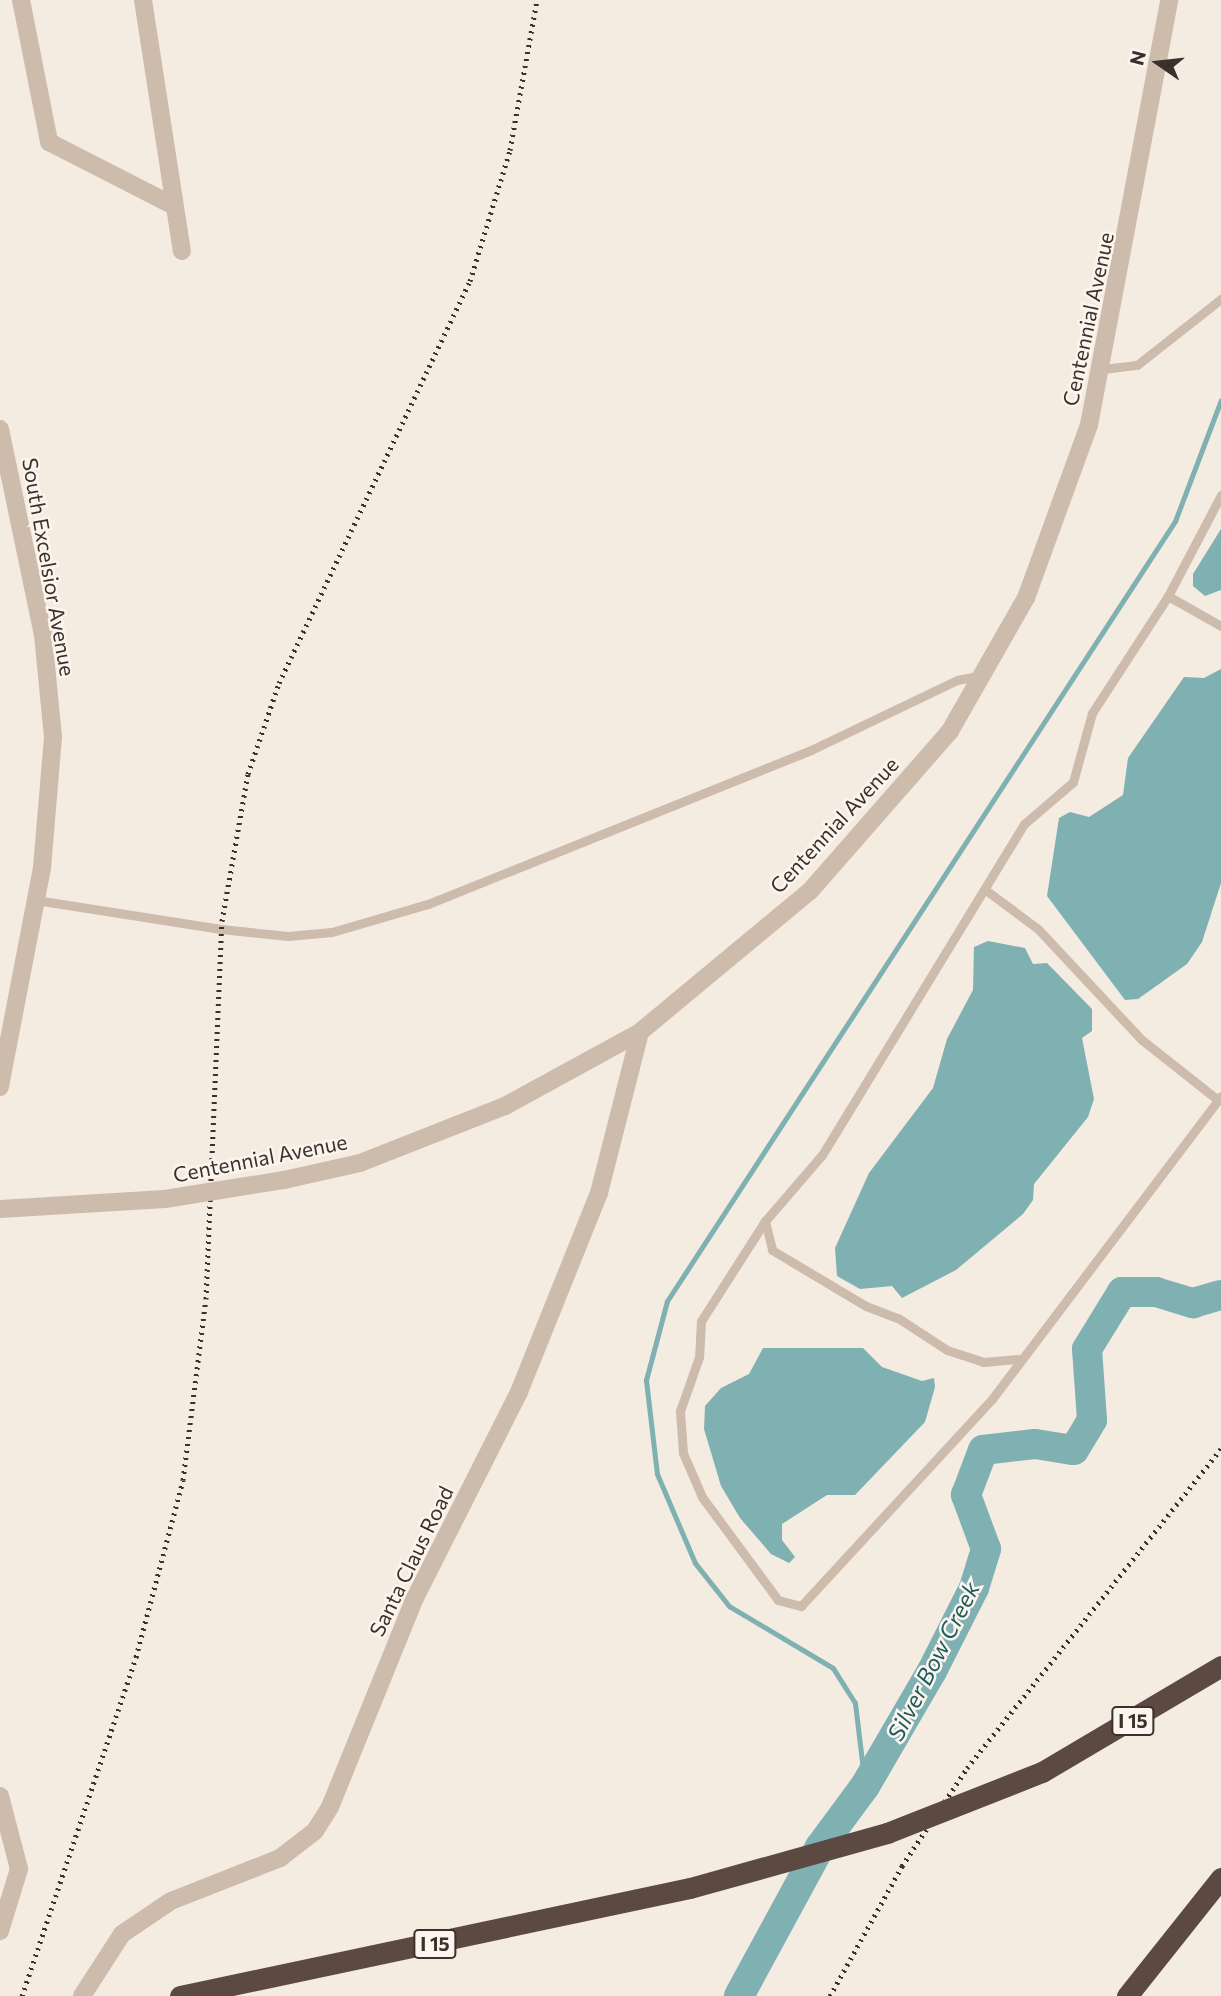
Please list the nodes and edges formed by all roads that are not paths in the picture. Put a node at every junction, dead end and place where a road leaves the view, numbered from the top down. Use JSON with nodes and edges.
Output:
{"nodes":[{"id":1,"x":21,"y":0,"type":"edge"},
{"id":2,"x":144,"y":0,"type":"edge"},
{"id":3,"x":1169,"y":0,"type":"edge"},
{"id":4,"x":174,"y":206,"type":"junction"},
{"id":5,"x":182,"y":251,"type":"dead end"},
{"id":6,"x":1221,"y":299,"type":"edge"},
{"id":7,"x":1103,"y":369,"type":"junction"},
{"id":8,"x":0,"y":429,"type":"edge"},
{"id":9,"x":1221,"y":495,"type":"edge"},
{"id":10,"x":1168,"y":596,"type":"junction"},
{"id":11,"x":1221,"y":626,"type":"edge"},
{"id":12,"x":982,"y":675,"type":"junction"},
{"id":13,"x":987,"y":891,"type":"junction"},
{"id":14,"x":36,"y":900,"type":"junction"},
{"id":15,"x":640,"y":1032,"type":"junction"},
{"id":16,"x":0,"y":1087,"type":"edge"},
{"id":17,"x":1219,"y":1098,"type":"edge"},
{"id":18,"x":0,"y":1209,"type":"edge"},
{"id":19,"x":765,"y":1220,"type":"junction"},
{"id":20,"x":1018,"y":1359,"type":"junction"},
{"id":21,"x":1221,"y":1666,"type":"edge"},
{"id":22,"x":0,"y":1796,"type":"edge"},
{"id":23,"x":1221,"y":1878,"type":"edge"},
{"id":24,"x":0,"y":1931,"type":"edge"},
{"id":25,"x":82,"y":1996,"type":"edge"},
{"id":26,"x":180,"y":1996,"type":"edge"},
{"id":27,"x":1127,"y":1996,"type":"edge"}],
"edges":[{"from":1,"to":4,"type":"street"},
{"from":2,"to":4,"type":"street"},
{"from":3,"to":7,"type":"street","name":"Centennial Avenue"},
{"from":4,"to":5,"type":"street"},
{"from":6,"to":7,"type":"lane"},
{"from":7,"to":12,"type":"street","name":"Centennial Avenue"},
{"from":8,"to":14,"type":"street","name":"South Excelsior Avenue"},
{"from":9,"to":10,"type":"lane"},
{"from":10,"to":11,"type":"lane"},
{"from":10,"to":13,"type":"lane"},
{"from":12,"to":14,"type":"lane"},
{"from":12,"to":15,"type":"street","name":"Centennial Avenue"},
{"from":13,"to":17,"type":"lane"},
{"from":13,"to":19,"type":"lane"},
{"from":14,"to":16,"type":"street","name":"South Excelsior Avenue"},
{"from":15,"to":18,"type":"street","name":"Centennial Avenue","bridge":true},
{"from":15,"to":25,"type":"street","name":"Santa Claus Road"},
{"from":17,"to":20,"type":"lane"},
{"from":19,"to":20,"type":"lane"},
{"from":19,"to":20,"type":"lane"},
{"from":21,"to":26,"type":"highway","number":"I 15","bridge":true},
{"from":22,"to":24,"type":"street"},
{"from":23,"to":27,"type":"highway"}]}
